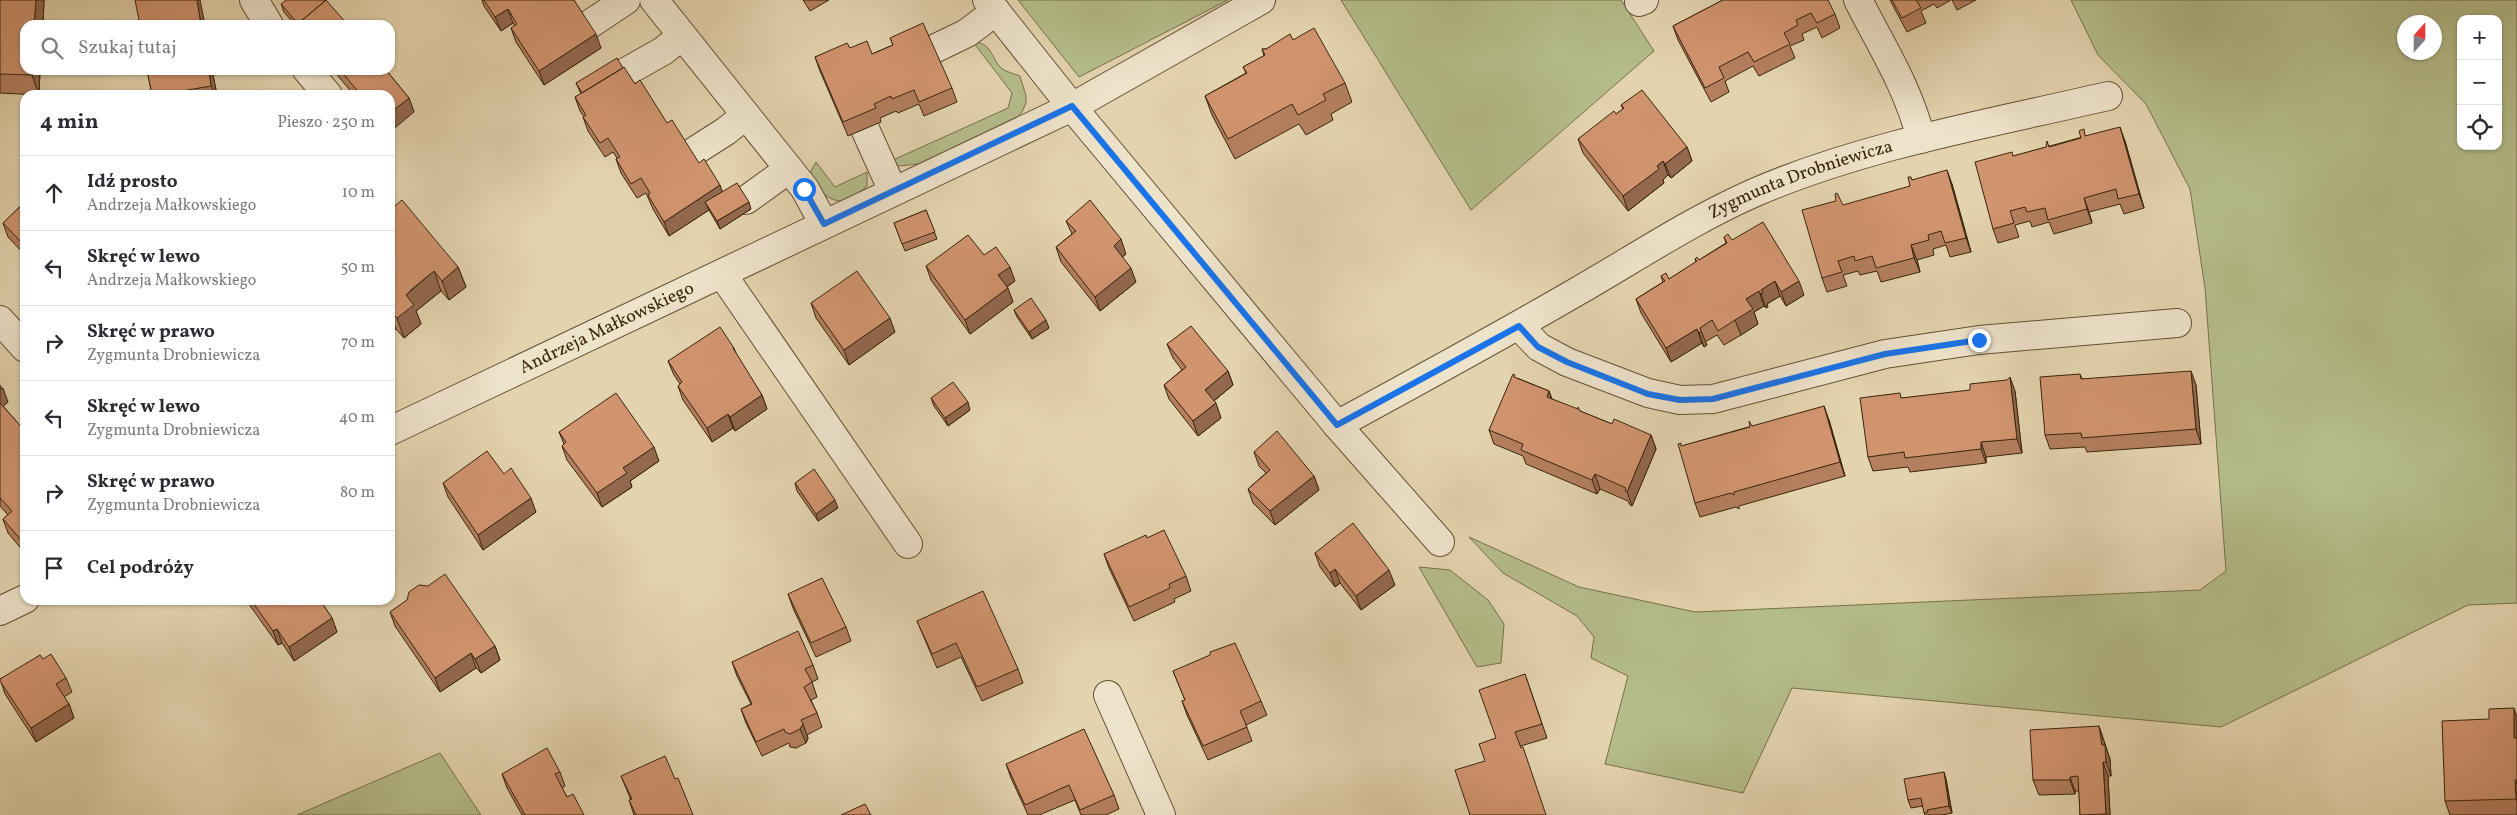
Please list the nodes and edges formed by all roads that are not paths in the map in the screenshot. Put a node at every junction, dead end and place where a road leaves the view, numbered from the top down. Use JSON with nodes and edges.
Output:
{"nodes":[{"id":1,"x":254,"y":0,"type":"edge"},
{"id":2,"x":626,"y":0,"type":"edge"},
{"id":3,"x":654,"y":0,"type":"edge"},
{"id":4,"x":1261,"y":0,"type":"edge"},
{"id":5,"x":1858,"y":0,"type":"edge"},
{"id":6,"x":992,"y":5,"type":"edge"},
{"id":7,"x":266,"y":20,"type":"edge"},
{"id":8,"x":587,"y":26,"type":"edge"},
{"id":9,"x":682,"y":36,"type":"junction"},
{"id":10,"x":934,"y":49,"type":"edge"},
{"id":11,"x":624,"y":73,"type":"edge"},
{"id":12,"x":311,"y":75,"type":"edge"},
{"id":13,"x":324,"y":90,"type":"edge"},
{"id":14,"x":2108,"y":96,"type":"dead end"},
{"id":15,"x":1072,"y":106,"type":"junction"},
{"id":16,"x":746,"y":115,"type":"junction"},
{"id":17,"x":865,"y":129,"type":"edge"},
{"id":18,"x":1920,"y":139,"type":"junction"},
{"id":19,"x":690,"y":154,"type":"edge"},
{"id":20,"x":789,"y":169,"type":"junction"},
{"id":21,"x":893,"y":192,"type":"junction"},
{"id":22,"x":746,"y":200,"type":"edge"},
{"id":23,"x":824,"y":224,"type":"junction"},
{"id":24,"x":722,"y":274,"type":"junction"},
{"id":25,"x":0,"y":320,"type":"edge"},
{"id":26,"x":2178,"y":323,"type":"dead end"},
{"id":27,"x":1519,"y":326,"type":"junction"},
{"id":28,"x":20,"y":342,"type":"edge"},
{"id":29,"x":1337,"y":425,"type":"junction"},
{"id":30,"x":395,"y":429,"type":"edge"},
{"id":31,"x":1440,"y":542,"type":"dead end"},
{"id":32,"x":908,"y":544,"type":"dead end"},
{"id":33,"x":20,"y":601,"type":"edge"},
{"id":34,"x":0,"y":610,"type":"edge"},
{"id":35,"x":1108,"y":695,"type":"dead end"},
{"id":36,"x":1160,"y":815,"type":"edge"}],
"edges":[{"from":1,"to":7,"type":"street"},
{"from":2,"to":8,"type":"street"},
{"from":3,"to":9,"type":"street"},
{"from":4,"to":15,"type":"street","name":"Andrzeja Małkowskiego"},
{"from":5,"to":18,"type":"street"},
{"from":6,"to":10,"type":"street"},
{"from":6,"to":15,"type":"street"},
{"from":9,"to":11,"type":"street"},
{"from":9,"to":16,"type":"street"},
{"from":12,"to":13,"type":"street"},
{"from":14,"to":18,"type":"street","name":"Zygmunta Drobniewicza"},
{"from":15,"to":21,"type":"street","name":"Andrzeja Małkowskiego"},
{"from":15,"to":29,"type":"street"},
{"from":16,"to":19,"type":"street"},
{"from":16,"to":20,"type":"street"},
{"from":17,"to":21,"type":"street"},
{"from":18,"to":27,"type":"street","name":"Zygmunta Drobniewicza"},
{"from":20,"to":22,"type":"street"},
{"from":20,"to":23,"type":"street"},
{"from":21,"to":23,"type":"street","name":"Andrzeja Małkowskiego"},
{"from":23,"to":24,"type":"street","name":"Andrzeja Małkowskiego"},
{"from":24,"to":30,"type":"street","name":"Andrzeja Małkowskiego"},
{"from":24,"to":32,"type":"street"},
{"from":25,"to":28,"type":"street"},
{"from":26,"to":27,"type":"street"},
{"from":27,"to":29,"type":"street","name":"Zygmunta Drobniewicza"},
{"from":29,"to":31,"type":"street"},
{"from":33,"to":34,"type":"street"},
{"from":35,"to":36,"type":"street"}]}
